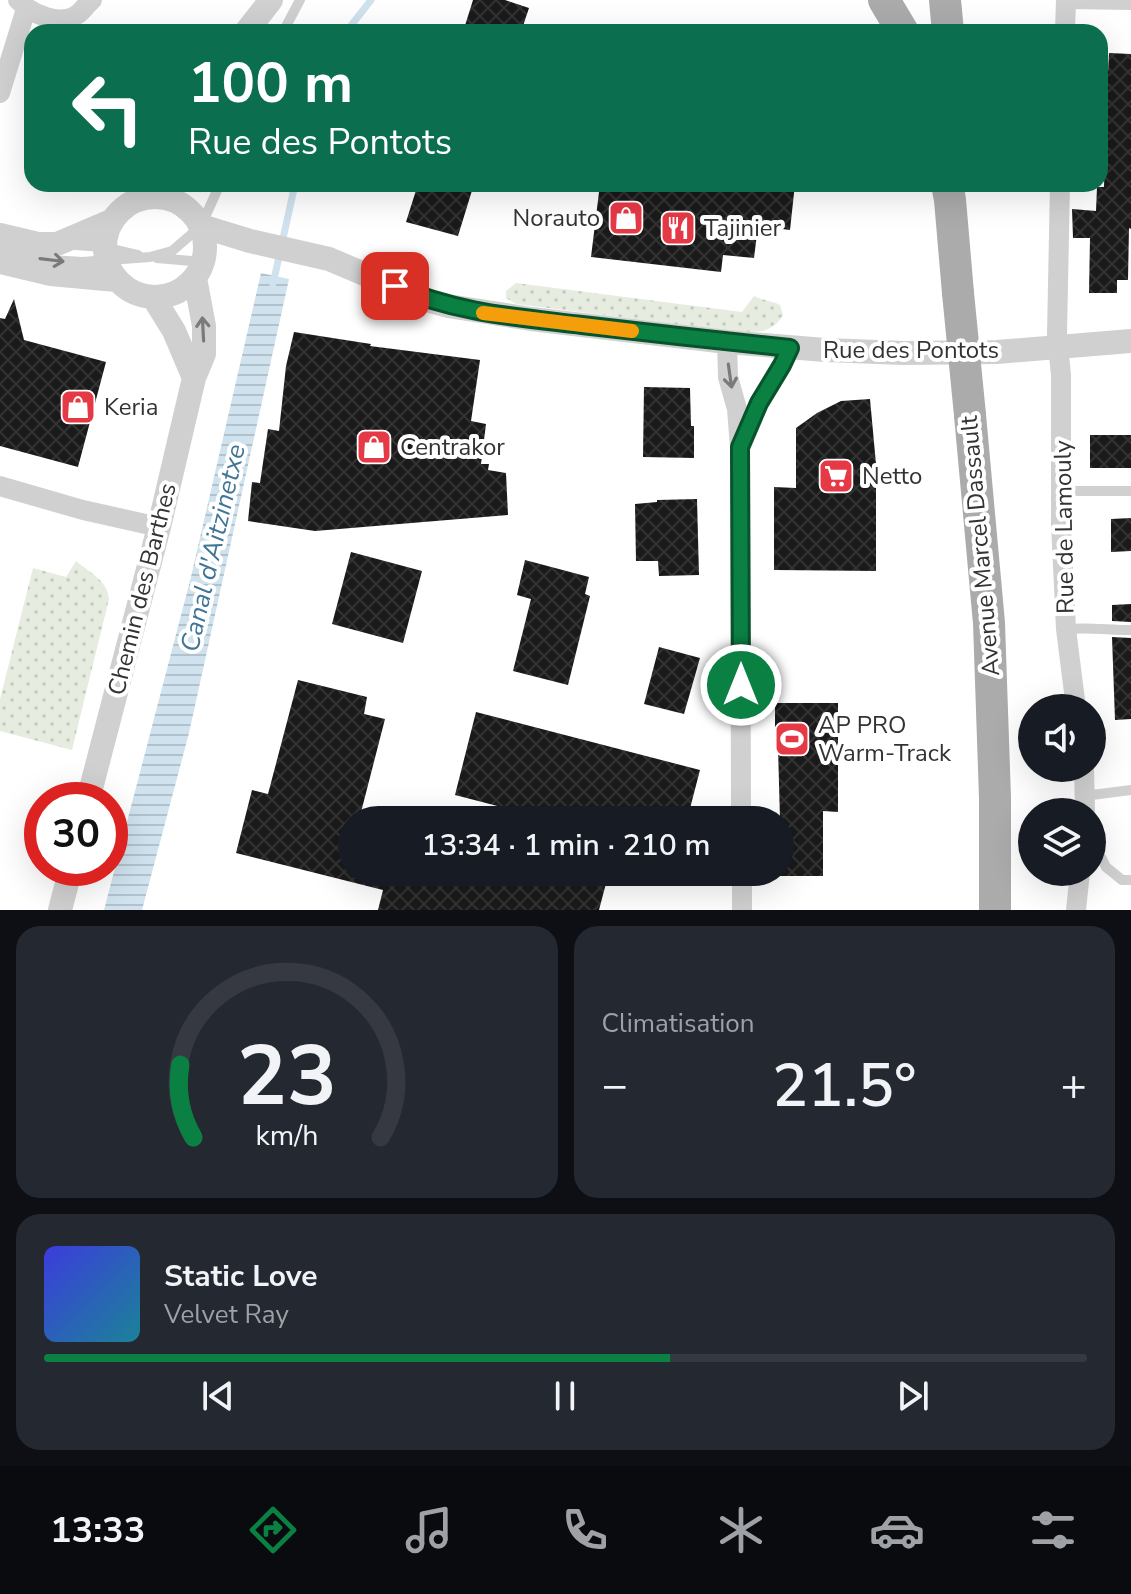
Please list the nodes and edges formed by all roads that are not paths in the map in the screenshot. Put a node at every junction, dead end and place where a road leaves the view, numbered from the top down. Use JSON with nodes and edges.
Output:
{"nodes":[{"id":1,"x":92,"y":0,"type":"edge"},
{"id":2,"x":271,"y":0,"type":"edge"},
{"id":3,"x":300,"y":0,"type":"edge"},
{"id":4,"x":884,"y":0,"type":"edge"},
{"id":5,"x":903,"y":0,"type":"edge"},
{"id":6,"x":945,"y":0,"type":"edge"},
{"id":7,"x":1066,"y":2,"type":"edge"},
{"id":8,"x":22,"y":4,"type":"edge"},
{"id":9,"x":1131,"y":5,"type":"edge"},
{"id":10,"x":252,"y":24,"type":"edge"},
{"id":11,"x":287,"y":24,"type":"edge"},
{"id":12,"x":898,"y":24,"type":"edge"},
{"id":13,"x":909,"y":24,"type":"edge"},
{"id":14,"x":947,"y":24,"type":"edge"},
{"id":15,"x":1065,"y":24,"type":"edge"},
{"id":16,"x":0,"y":93,"type":"edge"},
{"id":17,"x":144,"y":192,"type":"edge"},
{"id":18,"x":152,"y":192,"type":"edge"},
{"id":19,"x":210,"y":192,"type":"edge"},
{"id":20,"x":949,"y":192,"type":"edge"},
{"id":21,"x":1060,"y":192,"type":"edge"},
{"id":22,"x":192,"y":206,"type":"edge"},
{"id":23,"x":111,"y":221,"type":"junction"},
{"id":24,"x":4,"y":240,"type":"edge"},
{"id":25,"x":250,"y":241,"type":"junction"},
{"id":26,"x":57,"y":244,"type":"junction"},
{"id":27,"x":150,"y":257,"type":"junction"},
{"id":28,"x":0,"y":262,"type":"edge"},
{"id":29,"x":109,"y":263,"type":"junction"},
{"id":30,"x":199,"y":270,"type":"junction"},
{"id":31,"x":153,"y":297,"type":"junction"},
{"id":32,"x":1131,"y":341,"type":"edge"},
{"id":33,"x":727,"y":342,"type":"junction"},
{"id":34,"x":1058,"y":346,"type":"junction"},
{"id":35,"x":790,"y":348,"type":"junction"},
{"id":36,"x":194,"y":378,"type":"junction"},
{"id":37,"x":740,"y":447,"type":"junction"},
{"id":38,"x":0,"y":486,"type":"edge"},
{"id":39,"x":1061,"y":491,"type":"junction"},
{"id":40,"x":1131,"y":491,"type":"edge"},
{"id":41,"x":159,"y":527,"type":"junction"},
{"id":42,"x":1066,"y":629,"type":"junction"},
{"id":43,"x":1131,"y":630,"type":"edge"},
{"id":44,"x":1074,"y":694,"type":"edge"},
{"id":45,"x":93,"y":782,"type":"edge"},
{"id":46,"x":1131,"y":790,"type":"edge"},
{"id":47,"x":1104,"y":798,"type":"edge"},
{"id":48,"x":741,"y":806,"type":"edge"},
{"id":49,"x":1106,"y":867,"type":"edge"},
{"id":50,"x":1131,"y":880,"type":"edge"},
{"id":51,"x":66,"y":886,"type":"edge"},
{"id":52,"x":742,"y":886,"type":"edge"},
{"id":53,"x":1079,"y":886,"type":"edge"},
{"id":54,"x":60,"y":910,"type":"edge"},
{"id":55,"x":742,"y":910,"type":"edge"},
{"id":56,"x":995,"y":910,"type":"edge"},
{"id":57,"x":1076,"y":910,"type":"edge"}],
"edges":[{"from":1,"to":8,"type":"street"},
{"from":2,"to":10,"type":"street"},
{"from":3,"to":11,"type":"lane"},
{"from":4,"to":12,"type":"main road"},
{"from":5,"to":13,"type":"main road"},
{"from":6,"to":14,"type":"main road"},
{"from":7,"to":9,"type":"lane"},
{"from":7,"to":15,"type":"street"},
{"from":8,"to":16,"type":"street"},
{"from":17,"to":23,"type":"street"},
{"from":18,"to":22,"type":"street","name":"Rue des Pontots"},
{"from":19,"to":22,"type":"lane"},
{"from":20,"to":56,"type":"main road","name":"Avenue Marcel Dassault","bridge":true},
{"from":21,"to":34,"type":"street","name":"Rue de Lamouly"},
{"from":22,"to":25,"type":"street","name":"Rue des Pontots"},
{"from":22,"to":27,"type":"lane"},
{"from":22,"to":30,"type":"street","name":"Chemin des Barthes"},
{"from":23,"to":26,"type":"street"},
{"from":23,"to":29,"type":"street"},
{"from":24,"to":26,"type":"street"},
{"from":24,"to":29,"type":"lane","one_way":true},
{"from":25,"to":30,"type":"street"},
{"from":25,"to":33,"type":"street","name":"Rue des Pontots"},
{"from":26,"to":29,"type":"lane"},
{"from":27,"to":29,"type":"lane"},
{"from":27,"to":30,"type":"lane"},
{"from":28,"to":29,"type":"street"},
{"from":29,"to":31,"type":"street"},
{"from":30,"to":31,"type":"street"},
{"from":36,"to":30,"type":"street","name":"Chemin des Barthes","one_way":true},
{"from":31,"to":36,"type":"street"},
{"from":32,"to":34,"type":"street","name":"Rue des Pontots"},
{"from":33,"to":35,"type":"street","name":"Rue des Pontots"},
{"from":33,"to":37,"type":"street","one_way":true},
{"from":34,"to":35,"type":"street","name":"Rue des Pontots"},
{"from":34,"to":39,"type":"street","name":"Rue de Lamouly"},
{"from":35,"to":37,"type":"street"},
{"from":36,"to":41,"type":"street","name":"Chemin des Barthes"},
{"from":37,"to":48,"type":"street"},
{"from":38,"to":41,"type":"street"},
{"from":39,"to":40,"type":"lane"},
{"from":39,"to":42,"type":"street","name":"Rue de Lamouly"},
{"from":41,"to":45,"type":"street","name":"Chemin des Barthes"},
{"from":42,"to":43,"type":"lane"},
{"from":42,"to":44,"type":"street","name":"Rue de Lamouly"},
{"from":46,"to":47,"type":"lane"},
{"from":49,"to":50,"type":"lane"},
{"from":51,"to":54,"type":"street"},
{"from":52,"to":55,"type":"street"},
{"from":53,"to":57,"type":"street"}]}
